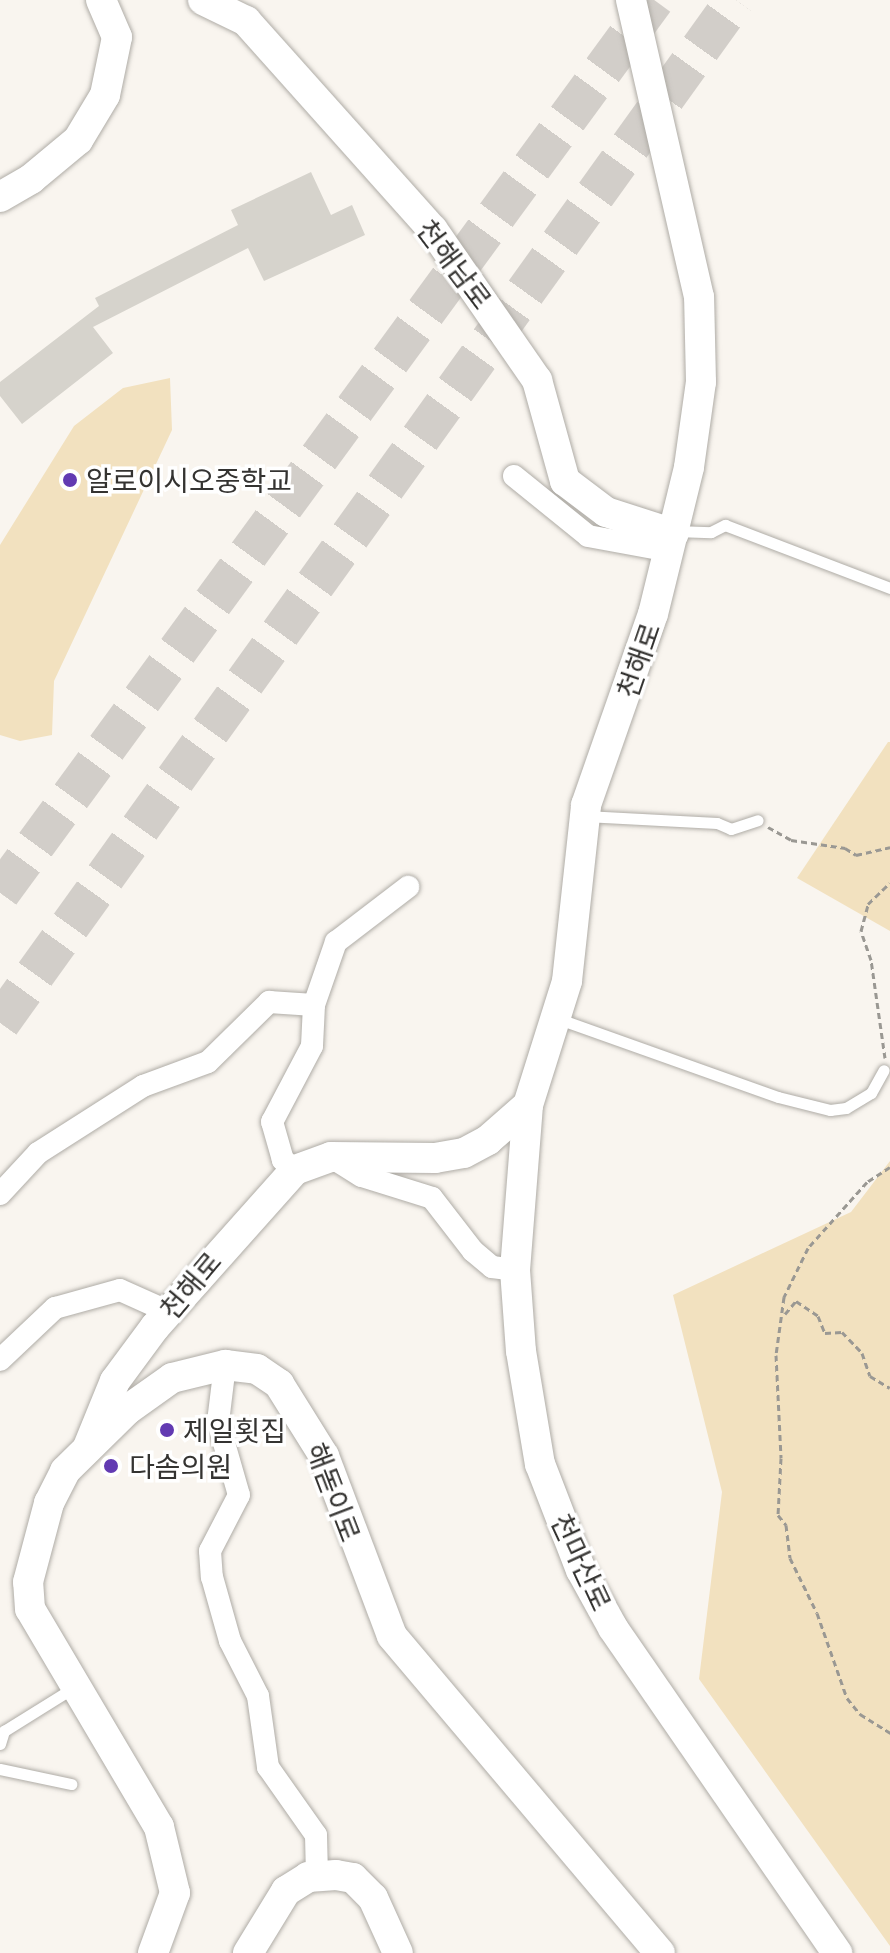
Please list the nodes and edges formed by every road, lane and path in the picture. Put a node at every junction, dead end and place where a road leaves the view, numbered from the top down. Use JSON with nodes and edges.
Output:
{"nodes":[{"id":1,"x":101,"y":0,"type":"edge"},
{"id":2,"x":203,"y":0,"type":"edge"},
{"id":3,"x":631,"y":0,"type":"edge"},
{"id":4,"x":0,"y":197,"type":"edge"},
{"id":5,"x":514,"y":476,"type":"dead end"},
{"id":6,"x":673,"y":539,"type":"junction"},
{"id":7,"x":890,"y":588,"type":"edge"},
{"id":8,"x":584,"y":816,"type":"junction"},
{"id":9,"x":758,"y":820,"type":"joint"},
{"id":10,"x":890,"y":847,"type":"edge"},
{"id":11,"x":890,"y":883,"type":"edge"},
{"id":12,"x":408,"y":887,"type":"dead end"},
{"id":13,"x":314,"y":1005,"type":"junction"},
{"id":14,"x":555,"y":1017,"type":"junction"},
{"id":15,"x":884,"y":1070,"type":"joint"},
{"id":16,"x":528,"y":1105,"type":"junction"},
{"id":17,"x":331,"y":1157,"type":"junction"},
{"id":18,"x":890,"y":1167,"type":"edge"},
{"id":19,"x":295,"y":1170,"type":"junction"},
{"id":20,"x":0,"y":1194,"type":"edge"},
{"id":21,"x":515,"y":1270,"type":"junction"},
{"id":22,"x":169,"y":1312,"type":"junction"},
{"id":23,"x":782,"y":1316,"type":"junction"},
{"id":24,"x":0,"y":1360,"type":"edge"},
{"id":25,"x":225,"y":1365,"type":"junction"},
{"id":26,"x":890,"y":1388,"type":"edge"},
{"id":27,"x":88,"y":1447,"type":"junction"},
{"id":28,"x":77,"y":1685,"type":"junction"},
{"id":29,"x":890,"y":1733,"type":"edge"},
{"id":30,"x":0,"y":1744,"type":"edge"},
{"id":31,"x":0,"y":1769,"type":"edge"},
{"id":32,"x":71,"y":1784,"type":"dead end"},
{"id":33,"x":317,"y":1877,"type":"junction"},
{"id":34,"x":153,"y":1953,"type":"edge"},
{"id":35,"x":248,"y":1953,"type":"edge"},
{"id":36,"x":398,"y":1953,"type":"edge"},
{"id":37,"x":660,"y":1953,"type":"edge"},
{"id":38,"x":837,"y":1953,"type":"edge"}],
"edges":[{"from":1,"to":4,"type":"street"},
{"from":2,"to":6,"type":"street","name":"천해남로"},
{"from":3,"to":6,"type":"street","name":"천해로"},
{"from":5,"to":6,"type":"street"},
{"from":6,"to":7,"type":"lane"},
{"from":6,"to":8,"type":"street","name":"천해로"},
{"from":8,"to":9,"type":"lane"},
{"from":8,"to":14,"type":"street","name":"천해로"},
{"from":9,"to":10,"type":"path"},
{"from":11,"to":15,"type":"path"},
{"from":12,"to":13,"type":"street"},
{"from":13,"to":19,"type":"street"},
{"from":13,"to":20,"type":"street"},
{"from":14,"to":15,"type":"lane"},
{"from":14,"to":16,"type":"street","name":"천해로"},
{"from":16,"to":17,"type":"street","name":"천해로"},
{"from":16,"to":21,"type":"street","name":"천마산로"},
{"from":17,"to":19,"type":"street","name":"천해로"},
{"from":17,"to":21,"type":"street"},
{"from":18,"to":23,"type":"path"},
{"from":19,"to":22,"type":"street","name":"천해로"},
{"from":21,"to":38,"type":"street","name":"천마산로"},
{"from":22,"to":24,"type":"street"},
{"from":22,"to":27,"type":"street","name":"천해로"},
{"from":23,"to":26,"type":"path"},
{"from":23,"to":29,"type":"path"},
{"from":25,"to":27,"type":"street","name":"해돋이로"},
{"from":25,"to":33,"type":"street"},
{"from":25,"to":37,"type":"street","name":"해돋이로"},
{"from":27,"to":28,"type":"street","name":"해돋이로"},
{"from":28,"to":30,"type":"lane"},
{"from":28,"to":34,"type":"street","name":"해돋이로"},
{"from":31,"to":32,"type":"lane"},
{"from":33,"to":35,"type":"street"},
{"from":33,"to":36,"type":"street"}]}
